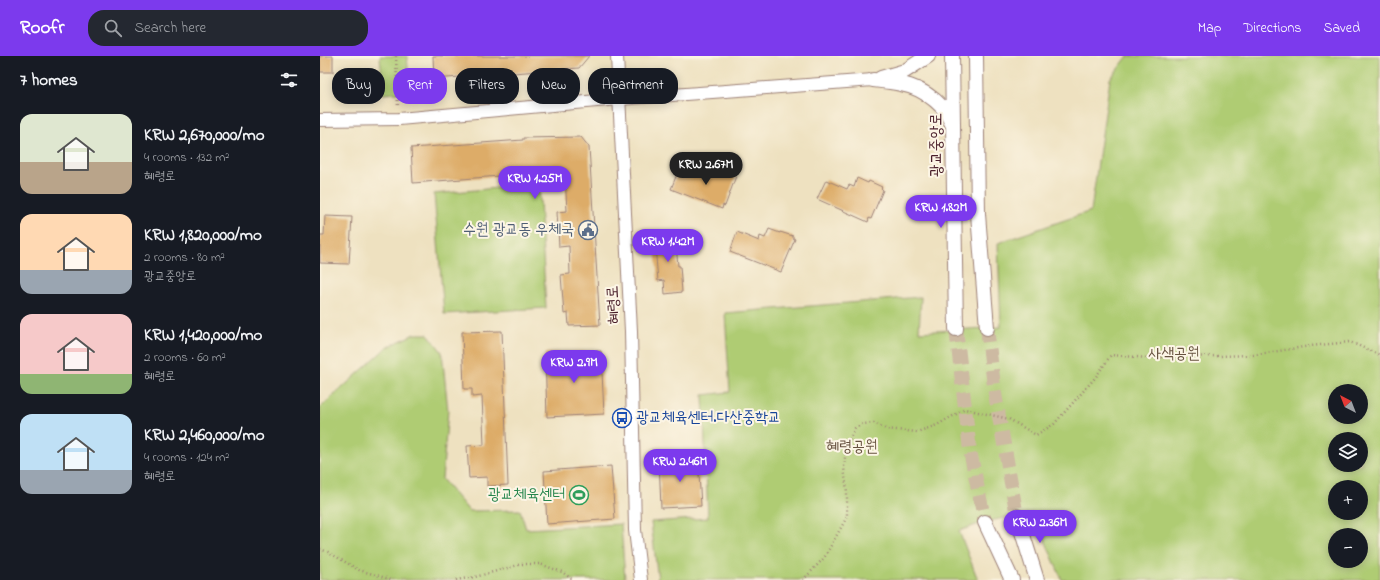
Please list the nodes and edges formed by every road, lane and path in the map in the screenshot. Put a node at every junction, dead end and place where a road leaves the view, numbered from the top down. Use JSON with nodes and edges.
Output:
{"nodes":[{"id":1,"x":396,"y":56,"type":"edge"},
{"id":2,"x":617,"y":56,"type":"edge"},
{"id":3,"x":928,"y":56,"type":"edge"},
{"id":4,"x":952,"y":56,"type":"edge"},
{"id":5,"x":976,"y":56,"type":"edge"},
{"id":6,"x":618,"y":68,"type":"edge"},
{"id":7,"x":873,"y":80,"type":"junction"},
{"id":8,"x":678,"y":95,"type":"edge"},
{"id":9,"x":588,"y":102,"type":"edge"},
{"id":10,"x":619,"y":104,"type":"edge"},
{"id":11,"x":399,"y":119,"type":"junction"},
{"id":12,"x":320,"y":120,"type":"edge"},
{"id":13,"x":954,"y":129,"type":"junction"},
{"id":14,"x":987,"y":328,"type":"tunnel mouth"},
{"id":15,"x":956,"y":329,"type":"tunnel mouth"},
{"id":16,"x":1380,"y":355,"type":"edge"},
{"id":17,"x":1017,"y":516,"type":"tunnel mouth"},
{"id":18,"x":985,"y":522,"type":"tunnel mouth"},
{"id":19,"x":320,"y":549,"type":"edge"},
{"id":20,"x":394,"y":580,"type":"edge"},
{"id":21,"x":456,"y":580,"type":"edge"},
{"id":22,"x":573,"y":580,"type":"edge"},
{"id":23,"x":641,"y":580,"type":"edge"},
{"id":24,"x":803,"y":580,"type":"edge"},
{"id":25,"x":1012,"y":580,"type":"edge"},
{"id":26,"x":1037,"y":580,"type":"edge"}],
"edges":[{"from":1,"to":11,"type":"path"},
{"from":2,"to":6,"type":"street","name":"혜령로"},
{"from":3,"to":7,"type":"main road"},
{"from":4,"to":13,"type":"main road","name":"광교중앙로"},
{"from":5,"to":14,"type":"main road"},
{"from":7,"to":8,"type":"street"},
{"from":7,"to":13,"type":"main road"},
{"from":9,"to":11,"type":"street"},
{"from":10,"to":23,"type":"street","name":"혜령로"},
{"from":11,"to":12,"type":"street"},
{"from":13,"to":15,"type":"main road","name":"광교중앙로"},
{"from":16,"to":24,"type":"path"},
{"from":17,"to":26,"type":"main road"},
{"from":18,"to":25,"type":"main road"},
{"from":19,"to":20,"type":"path"},
{"from":21,"to":22,"type":"path"}]}
